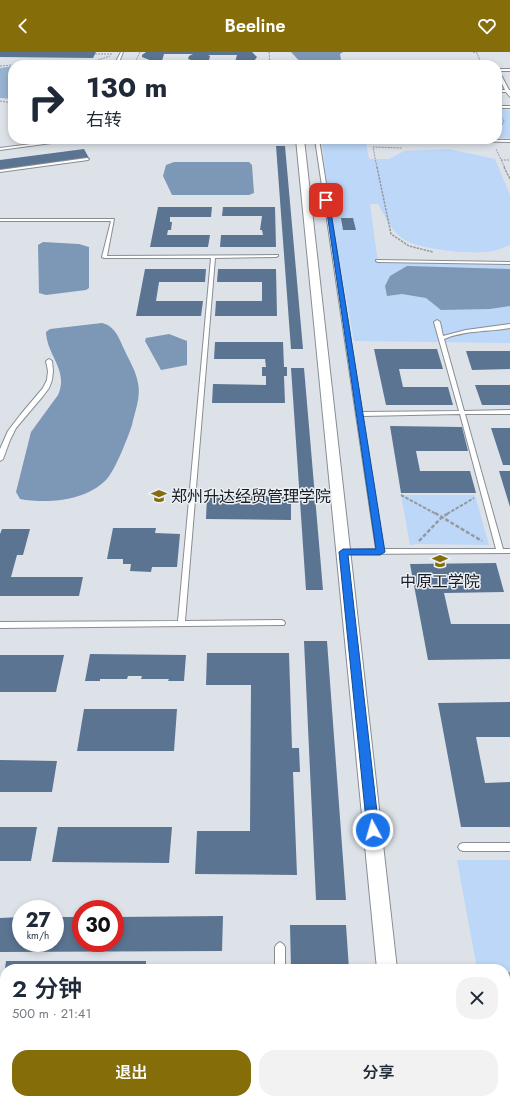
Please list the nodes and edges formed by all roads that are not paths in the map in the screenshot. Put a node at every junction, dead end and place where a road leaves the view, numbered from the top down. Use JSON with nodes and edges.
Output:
{"nodes":[{"id":1,"x":502,"y":79,"type":"edge"},
{"id":2,"x":504,"y":83,"type":"junction"},
{"id":3,"x":510,"y":83,"type":"edge"},
{"id":4,"x":509,"y":91,"type":"edge"},
{"id":5,"x":510,"y":96,"type":"edge"},
{"id":6,"x":40,"y":144,"type":"edge"},
{"id":7,"x":301,"y":144,"type":"edge"},
{"id":8,"x":318,"y":144,"type":"edge"},
{"id":9,"x":0,"y":149,"type":"edge"},
{"id":10,"x":87,"y":159,"type":"dead end"},
{"id":11,"x":0,"y":171,"type":"edge"},
{"id":12,"x":0,"y":220,"type":"edge"},
{"id":13,"x":213,"y":256,"type":"junction"},
{"id":14,"x":276,"y":256,"type":"dead end"},
{"id":15,"x":378,"y":261,"type":"dead end"},
{"id":16,"x":510,"y":263,"type":"edge"},
{"id":17,"x":437,"y":322,"type":"dead end"},
{"id":18,"x":510,"y":326,"type":"edge"},
{"id":19,"x":441,"y":339,"type":"junction"},
{"id":20,"x":49,"y":361,"type":"dead end"},
{"id":21,"x":510,"y":412,"type":"edge"},
{"id":22,"x":462,"y":413,"type":"junction"},
{"id":23,"x":359,"y":414,"type":"junction"},
{"id":24,"x":0,"y":459,"type":"edge"},
{"id":25,"x":500,"y":551,"type":"junction"},
{"id":26,"x":510,"y":551,"type":"edge"},
{"id":27,"x":343,"y":552,"type":"junction"},
{"id":28,"x":380,"y":552,"type":"junction"},
{"id":29,"x":281,"y":623,"type":"dead end"},
{"id":30,"x":181,"y":624,"type":"junction"},
{"id":31,"x":0,"y":625,"type":"edge"},
{"id":32,"x":463,"y":847,"type":"dead end"},
{"id":33,"x":510,"y":847,"type":"edge"},
{"id":34,"x":280,"y":947,"type":"dead end"},
{"id":35,"x":280,"y":964,"type":"edge"},
{"id":36,"x":386,"y":964,"type":"edge"}],
"edges":[{"from":1,"to":2,"type":"lane"},
{"from":2,"to":3,"type":"lane"},
{"from":2,"to":4,"type":"lane"},
{"from":4,"to":5,"type":"lane"},
{"from":6,"to":9,"type":"lane"},
{"from":7,"to":27,"type":"street"},
{"from":8,"to":23,"type":"lane"},
{"from":10,"to":11,"type":"lane"},
{"from":12,"to":13,"type":"lane"},
{"from":13,"to":14,"type":"lane"},
{"from":13,"to":30,"type":"lane"},
{"from":15,"to":16,"type":"lane"},
{"from":17,"to":19,"type":"lane"},
{"from":18,"to":19,"type":"lane"},
{"from":19,"to":22,"type":"lane"},
{"from":20,"to":24,"type":"lane"},
{"from":21,"to":22,"type":"lane"},
{"from":22,"to":23,"type":"lane"},
{"from":22,"to":25,"type":"lane"},
{"from":23,"to":28,"type":"lane"},
{"from":25,"to":26,"type":"lane"},
{"from":25,"to":28,"type":"lane"},
{"from":27,"to":28,"type":"lane"},
{"from":27,"to":36,"type":"street"},
{"from":29,"to":30,"type":"lane"},
{"from":30,"to":31,"type":"lane"},
{"from":32,"to":33,"type":"lane"},
{"from":34,"to":35,"type":"lane"}]}
